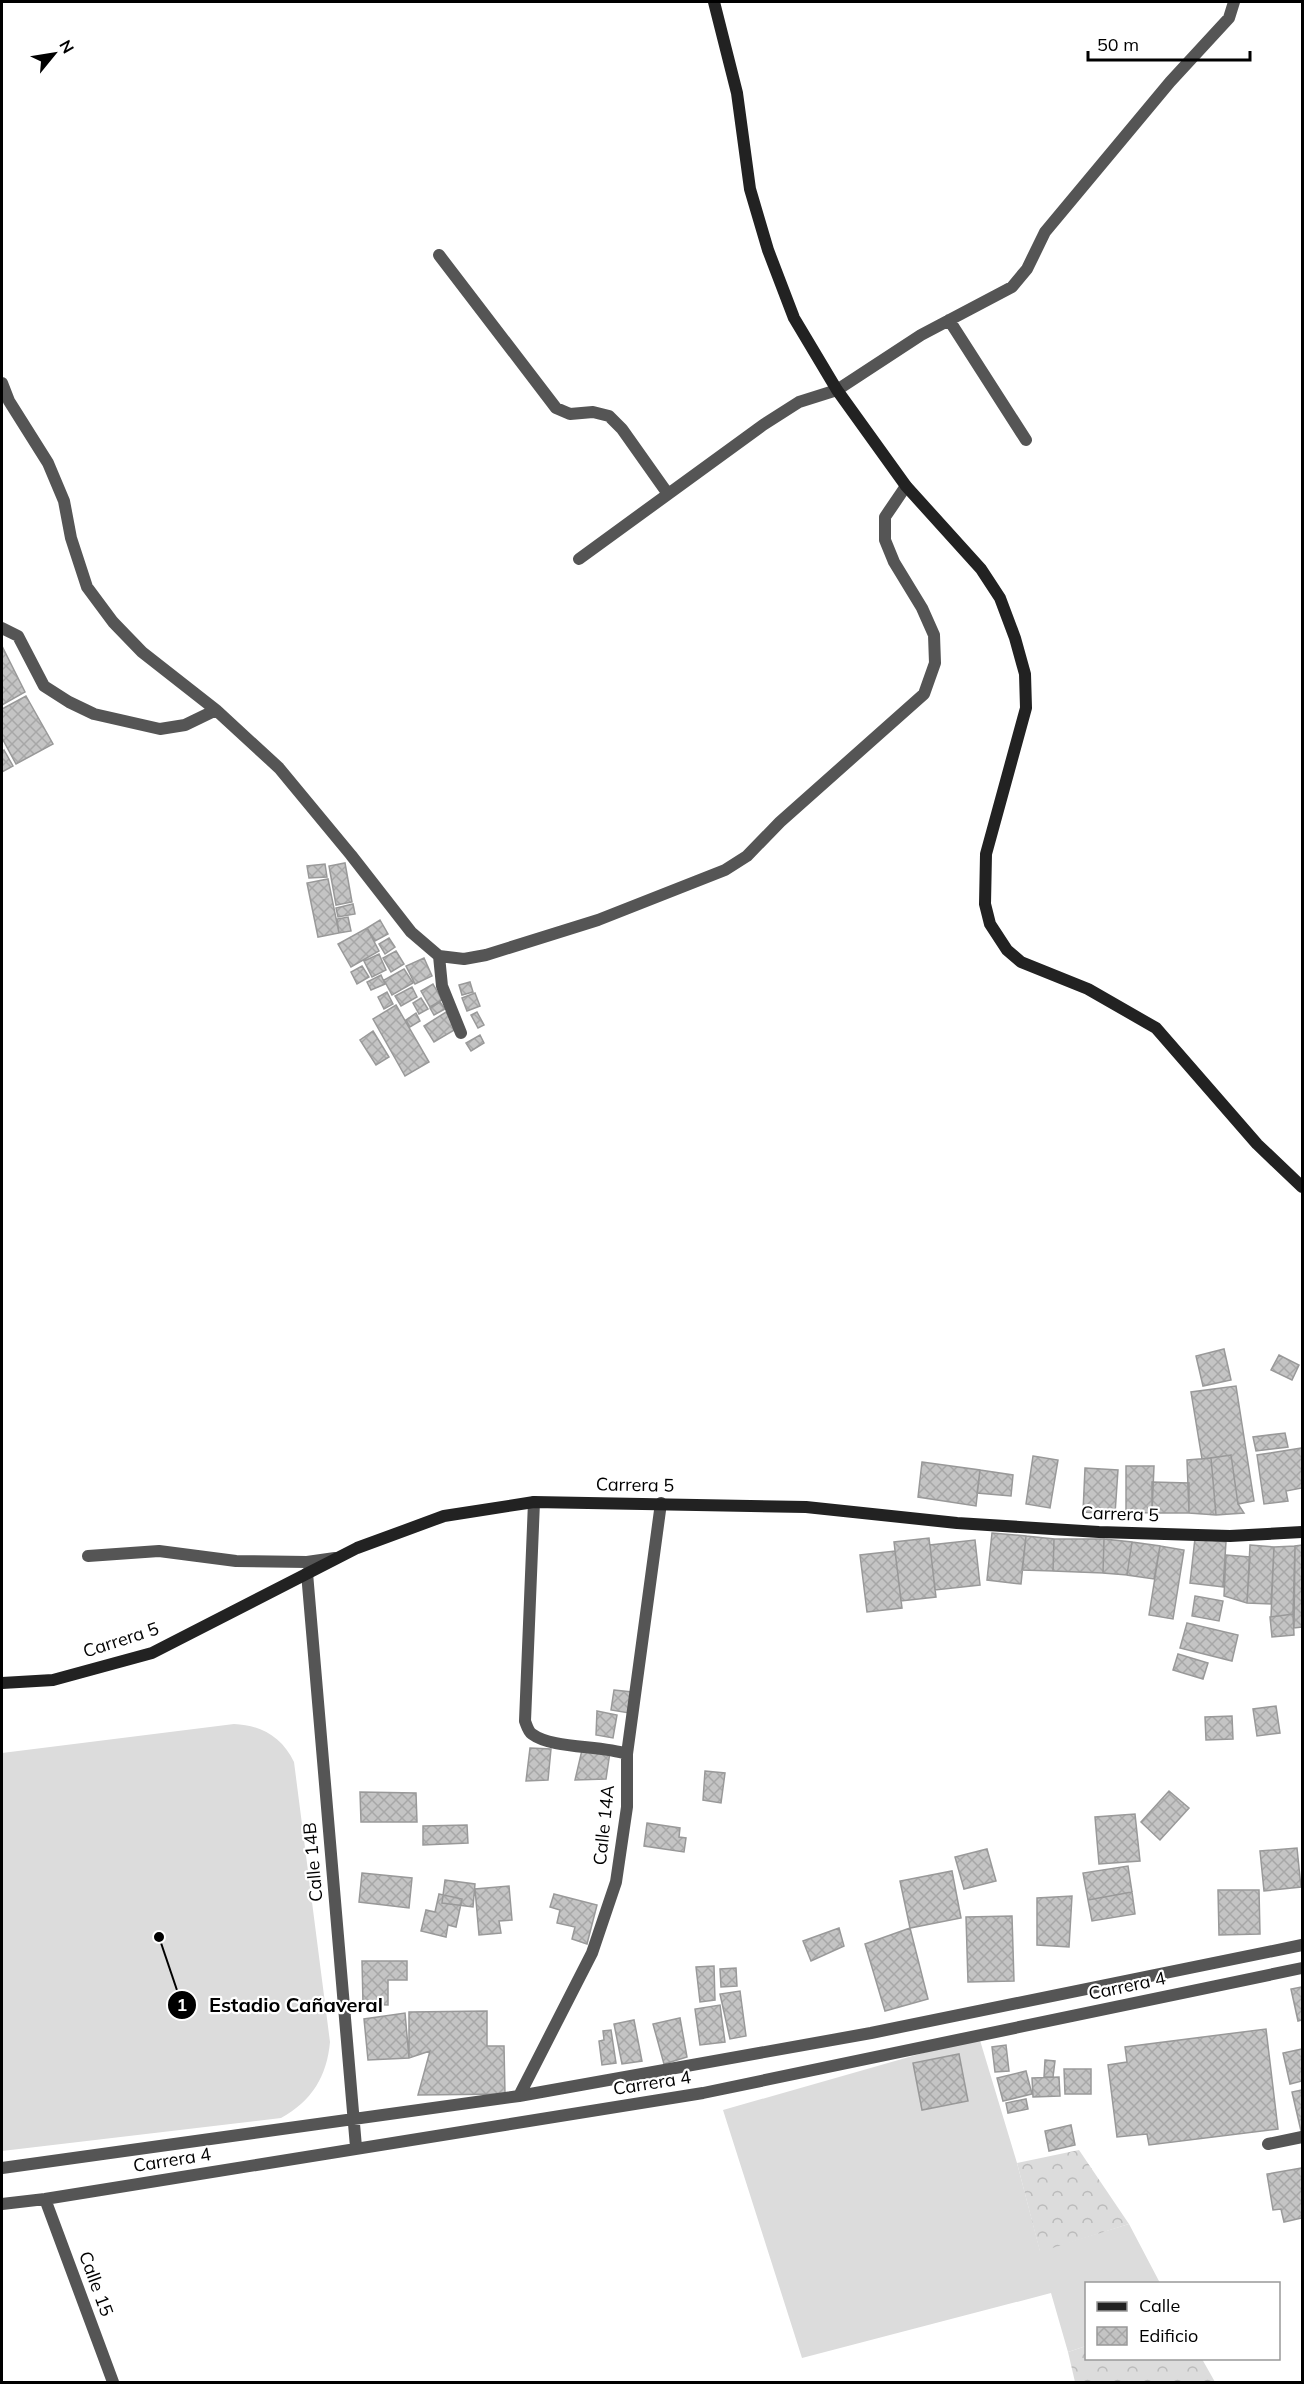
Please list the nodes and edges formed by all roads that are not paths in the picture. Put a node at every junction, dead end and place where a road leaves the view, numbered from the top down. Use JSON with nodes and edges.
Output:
{"nodes":[{"id":1,"x":714,"y":2,"type":"edge"},
{"id":2,"x":1234,"y":2,"type":"edge"},
{"id":3,"x":439,"y":255,"type":"dead end"},
{"id":4,"x":949,"y":320,"type":"junction"},
{"id":5,"x":2,"y":382,"type":"edge"},
{"id":6,"x":837,"y":390,"type":"junction"},
{"id":7,"x":1026,"y":440,"type":"dead end"},
{"id":8,"x":906,"y":486,"type":"junction"},
{"id":9,"x":668,"y":494,"type":"junction"},
{"id":10,"x":579,"y":559,"type":"dead end"},
{"id":11,"x":2,"y":628,"type":"edge"},
{"id":12,"x":216,"y":710,"type":"junction"},
{"id":13,"x":439,"y":956,"type":"junction"},
{"id":14,"x":461,"y":1033,"type":"dead end"},
{"id":15,"x":1302,"y":1187,"type":"edge"},
{"id":16,"x":534,"y":1502,"type":"junction"},
{"id":17,"x":661,"y":1503,"type":"junction"},
{"id":18,"x":1302,"y":1532,"type":"edge"},
{"id":19,"x":88,"y":1556,"type":"dead end"},
{"id":20,"x":338,"y":1558,"type":"junction"},
{"id":21,"x":307,"y":1573,"type":"junction"},
{"id":22,"x":2,"y":1683,"type":"edge"},
{"id":23,"x":627,"y":1754,"type":"junction"},
{"id":24,"x":1302,"y":1944,"type":"edge"},
{"id":25,"x":1302,"y":1968,"type":"edge"},
{"id":26,"x":519,"y":2096,"type":"junction"},
{"id":27,"x":354,"y":2120,"type":"junction"},
{"id":28,"x":1302,"y":2137,"type":"edge"},
{"id":29,"x":1268,"y":2144,"type":"dead end"},
{"id":30,"x":356,"y":2147,"type":"junction"},
{"id":31,"x":2,"y":2168,"type":"edge"},
{"id":32,"x":45,"y":2199,"type":"junction"},
{"id":33,"x":2,"y":2204,"type":"edge"},
{"id":34,"x":113,"y":2382,"type":"edge"}],
"edges":[{"from":1,"to":6,"type":"street"},
{"from":2,"to":4,"type":"street"},
{"from":3,"to":9,"type":"street"},
{"from":4,"to":6,"type":"street"},
{"from":4,"to":7,"type":"street"},
{"from":5,"to":12,"type":"street"},
{"from":6,"to":8,"type":"street"},
{"from":6,"to":9,"type":"street"},
{"from":8,"to":13,"type":"street"},
{"from":8,"to":15,"type":"street"},
{"from":9,"to":10,"type":"street"},
{"from":11,"to":12,"type":"street"},
{"from":12,"to":13,"type":"street"},
{"from":13,"to":14,"type":"street"},
{"from":16,"to":17,"type":"street","name":"Carrera 5"},
{"from":16,"to":20,"type":"street","name":"Carrera 5"},
{"from":16,"to":23,"type":"street"},
{"from":17,"to":18,"type":"street","name":"Carrera 5"},
{"from":17,"to":23,"type":"street","name":"Calle 14A"},
{"from":19,"to":20,"type":"street"},
{"from":20,"to":21,"type":"street","name":"Carrera 5"},
{"from":21,"to":22,"type":"street","name":"Carrera 5"},
{"from":21,"to":27,"type":"street","name":"Calle 14B"},
{"from":23,"to":26,"type":"street","name":"Calle 14A"},
{"from":24,"to":26,"type":"street","name":"Carrera 4"},
{"from":25,"to":30,"type":"street","name":"Carrera 4"},
{"from":26,"to":27,"type":"street","name":"Carrera 4"},
{"from":27,"to":30,"type":"street","name":"Calle 14B"},
{"from":27,"to":31,"type":"street","name":"Carrera 4"},
{"from":28,"to":29,"type":"street"},
{"from":30,"to":32,"type":"street","name":"Carrera 4"},
{"from":32,"to":33,"type":"street","name":"Carrera 4"},
{"from":32,"to":34,"type":"street","name":"Calle 15"}]}
